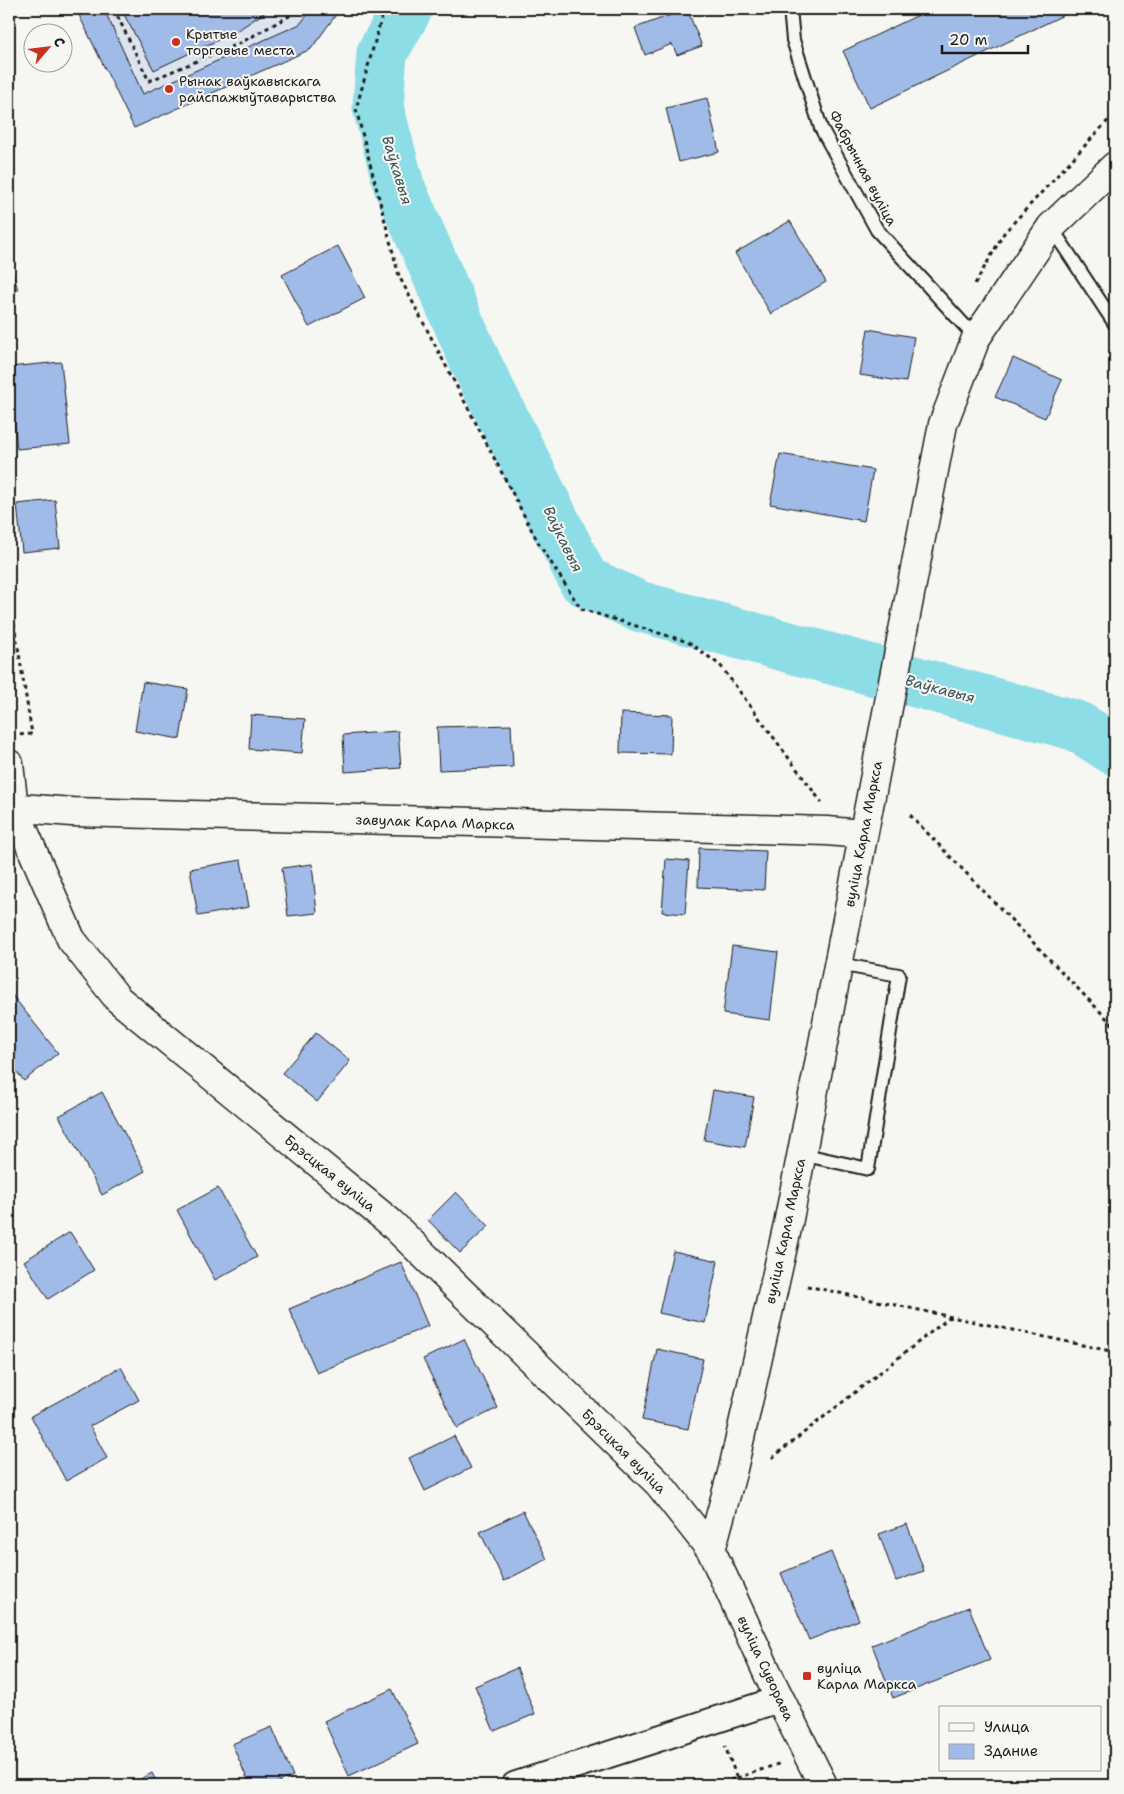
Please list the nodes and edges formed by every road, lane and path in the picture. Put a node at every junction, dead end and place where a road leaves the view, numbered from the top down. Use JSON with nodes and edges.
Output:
{"nodes":[{"id":1,"x":114,"y":9,"type":"edge"},
{"id":2,"x":302,"y":9,"type":"edge"},
{"id":3,"x":384,"y":9,"type":"edge"},
{"id":4,"x":790,"y":9,"type":"edge"},
{"id":5,"x":1115,"y":166,"type":"edge"},
{"id":6,"x":1051,"y":227,"type":"junction"},
{"id":7,"x":1115,"y":324,"type":"edge"},
{"id":8,"x":976,"y":338,"type":"junction"},
{"id":9,"x":9,"y":592,"type":"edge"},
{"id":10,"x":9,"y":736,"type":"edge"},
{"id":11,"x":9,"y":764,"type":"edge"},
{"id":12,"x":824,"y":805,"type":"dead end"},
{"id":13,"x":12,"y":808,"type":"edge"},
{"id":14,"x":910,"y":815,"type":"dead end"},
{"id":15,"x":862,"y":834,"type":"junction"},
{"id":16,"x":838,"y":964,"type":"junction"},
{"id":17,"x":1115,"y":1027,"type":"edge"},
{"id":18,"x":801,"y":1154,"type":"junction"},
{"id":19,"x":807,"y":1286,"type":"dead end"},
{"id":20,"x":951,"y":1317,"type":"junction"},
{"id":21,"x":1115,"y":1352,"type":"edge"},
{"id":22,"x":772,"y":1458,"type":"dead end"},
{"id":23,"x":711,"y":1550,"type":"junction"},
{"id":24,"x":780,"y":1699,"type":"junction"},
{"id":25,"x":725,"y":1746,"type":"dead end"},
{"id":26,"x":785,"y":1768,"type":"dead end"},
{"id":27,"x":737,"y":1778,"type":"junction"},
{"id":28,"x":515,"y":1785,"type":"edge"},
{"id":29,"x":715,"y":1785,"type":"edge"},
{"id":30,"x":823,"y":1785,"type":"edge"}],
"edges":[{"from":1,"to":2,"type":"path"},
{"from":3,"to":12,"type":"path"},
{"from":4,"to":8,"type":"lane","name":"Фабрычная вуліца"},
{"from":5,"to":6,"type":"street","name":"вуліца Карла Маркса"},
{"from":6,"to":7,"type":"lane"},
{"from":6,"to":8,"type":"street","name":"вуліца Карла Маркса"},
{"from":8,"to":15,"type":"street","name":"вуліца Карла Маркса"},
{"from":9,"to":10,"type":"path"},
{"from":11,"to":13,"type":"street","name":"Брэсцкая вуліца"},
{"from":13,"to":15,"type":"street","name":"завулак Карла Маркса"},
{"from":13,"to":23,"type":"street","name":"Брэсцкая вуліца"},
{"from":14,"to":17,"type":"path"},
{"from":15,"to":16,"type":"street","name":"вуліца Карла Маркса"},
{"from":16,"to":18,"type":"street","name":"вуліца Карла Маркса"},
{"from":16,"to":18,"type":"lane"},
{"from":18,"to":23,"type":"street","name":"вуліца Карла Маркса"},
{"from":19,"to":20,"type":"path"},
{"from":20,"to":21,"type":"path"},
{"from":20,"to":22,"type":"path"},
{"from":23,"to":24,"type":"street","name":"вуліца Суворава"},
{"from":24,"to":28,"type":"street"},
{"from":24,"to":30,"type":"street","name":"вуліца Суворава"},
{"from":25,"to":27,"type":"path"},
{"from":26,"to":27,"type":"path"},
{"from":27,"to":29,"type":"path"}]}
